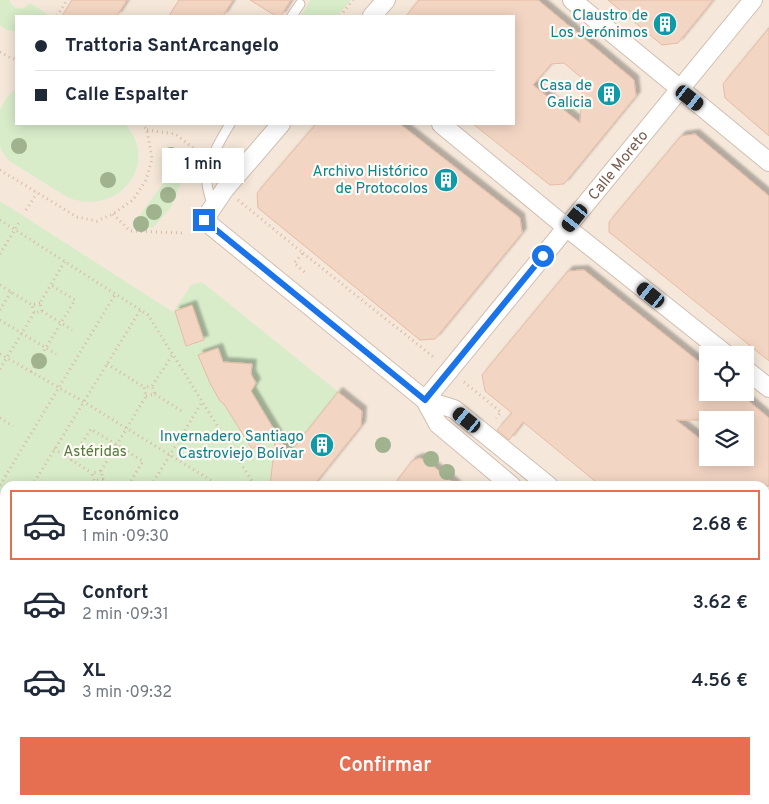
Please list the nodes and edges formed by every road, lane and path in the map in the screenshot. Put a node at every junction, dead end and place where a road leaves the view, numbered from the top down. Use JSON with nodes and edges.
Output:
{"nodes":[{"id":1,"x":67,"y":0,"type":"edge"},
{"id":2,"x":354,"y":0,"type":"edge"},
{"id":3,"x":386,"y":0,"type":"edge"},
{"id":4,"x":572,"y":0,"type":"edge"},
{"id":5,"x":753,"y":0,"type":"edge"},
{"id":6,"x":300,"y":4,"type":"dead end"},
{"id":7,"x":58,"y":15,"type":"edge"},
{"id":8,"x":293,"y":15,"type":"edge"},
{"id":9,"x":341,"y":15,"type":"edge"},
{"id":10,"x":373,"y":15,"type":"edge"},
{"id":11,"x":0,"y":52,"type":"edge"},
{"id":12,"x":15,"y":59,"type":"edge"},
{"id":13,"x":680,"y":89,"type":"junction"},
{"id":14,"x":143,"y":125,"type":"edge"},
{"id":15,"x":229,"y":125,"type":"edge"},
{"id":16,"x":280,"y":125,"type":"edge"},
{"id":17,"x":442,"y":125,"type":"edge"},
{"id":18,"x":148,"y":130,"type":"junction"},
{"id":19,"x":769,"y":162,"type":"edge"},
{"id":20,"x":0,"y":170,"type":"edge"},
{"id":21,"x":209,"y":172,"type":"junction"},
{"id":22,"x":225,"y":189,"type":"junction"},
{"id":23,"x":37,"y":193,"type":"junction"},
{"id":24,"x":26,"y":210,"type":"dead end"},
{"id":25,"x":208,"y":213,"type":"junction"},
{"id":26,"x":114,"y":214,"type":"junction"},
{"id":27,"x":0,"y":220,"type":"edge"},
{"id":28,"x":20,"y":221,"type":"dead end"},
{"id":29,"x":566,"y":227,"type":"junction"},
{"id":30,"x":15,"y":229,"type":"junction"},
{"id":31,"x":183,"y":233,"type":"dead end"},
{"id":32,"x":302,"y":253,"type":"junction"},
{"id":33,"x":0,"y":254,"type":"edge"},
{"id":34,"x":66,"y":261,"type":"junction"},
{"id":35,"x":307,"y":274,"type":"dead end"},
{"id":36,"x":0,"y":285,"type":"edge"},
{"id":37,"x":51,"y":285,"type":"junction"},
{"id":38,"x":11,"y":292,"type":"junction"},
{"id":39,"x":116,"y":294,"type":"junction"},
{"id":40,"x":40,"y":303,"type":"junction"},
{"id":41,"x":32,"y":305,"type":"junction"},
{"id":42,"x":141,"y":309,"type":"junction"},
{"id":43,"x":0,"y":310,"type":"edge"},
{"id":44,"x":42,"y":311,"type":"junction"},
{"id":45,"x":34,"y":313,"type":"junction"},
{"id":46,"x":0,"y":320,"type":"edge"},
{"id":47,"x":60,"y":323,"type":"junction"},
{"id":48,"x":72,"y":330,"type":"dead end"},
{"id":49,"x":22,"y":333,"type":"junction"},
{"id":50,"x":716,"y":346,"type":"edge"},
{"id":51,"x":46,"y":348,"type":"junction"},
{"id":52,"x":0,"y":354,"type":"edge"},
{"id":53,"x":56,"y":354,"type":"dead end"},
{"id":54,"x":173,"y":354,"type":"junction"},
{"id":55,"x":7,"y":358,"type":"junction"},
{"id":56,"x":107,"y":364,"type":"junction"},
{"id":57,"x":0,"y":369,"type":"edge"},
{"id":58,"x":449,"y":370,"type":"junction"},
{"id":59,"x":31,"y":372,"type":"junction"},
{"id":60,"x":754,"y":376,"type":"edge"},
{"id":61,"x":152,"y":386,"type":"junction"},
{"id":62,"x":144,"y":387,"type":"junction"},
{"id":63,"x":58,"y":388,"type":"junction"},
{"id":64,"x":769,"y":388,"type":"edge"},
{"id":65,"x":155,"y":394,"type":"junction"},
{"id":66,"x":146,"y":396,"type":"junction"},
{"id":67,"x":425,"y":400,"type":"junction"},
{"id":68,"x":84,"y":402,"type":"junction"},
{"id":69,"x":202,"y":402,"type":"junction"},
{"id":70,"x":183,"y":412,"type":"dead end"},
{"id":71,"x":0,"y":418,"type":"edge"},
{"id":72,"x":497,"y":420,"type":"dead end"},
{"id":73,"x":14,"y":426,"type":"dead end"},
{"id":74,"x":126,"y":429,"type":"junction"},
{"id":75,"x":116,"y":445,"type":"junction"},
{"id":76,"x":54,"y":450,"type":"junction"},
{"id":77,"x":170,"y":456,"type":"junction"},
{"id":78,"x":71,"y":460,"type":"junction"},
{"id":79,"x":101,"y":471,"type":"junction"},
{"id":80,"x":92,"y":473,"type":"junction"},
{"id":81,"x":103,"y":479,"type":"junction"},
{"id":82,"x":2,"y":481,"type":"edge"},
{"id":83,"x":35,"y":481,"type":"edge"},
{"id":84,"x":94,"y":481,"type":"joint"},
{"id":85,"x":106,"y":481,"type":"edge"},
{"id":86,"x":131,"y":481,"type":"edge"},
{"id":87,"x":154,"y":481,"type":"edge"},
{"id":88,"x":211,"y":481,"type":"edge"},
{"id":89,"x":251,"y":481,"type":"edge"},
{"id":90,"x":506,"y":481,"type":"edge"},
{"id":91,"x":543,"y":481,"type":"edge"}],
"edges":[{"from":1,"to":7,"type":"path"},
{"from":2,"to":9,"type":"path"},
{"from":3,"to":10,"type":"street"},
{"from":4,"to":13,"type":"street"},
{"from":5,"to":13,"type":"street","name":"Calle Moreto"},
{"from":6,"to":8,"type":"lane"},
{"from":11,"to":12,"type":"path"},
{"from":13,"to":19,"type":"street"},
{"from":13,"to":29,"type":"street","name":"Calle Moreto"},
{"from":14,"to":18,"type":"path"},
{"from":15,"to":21,"type":"lane"},
{"from":16,"to":22,"type":"street"},
{"from":17,"to":29,"type":"street"},
{"from":18,"to":21,"type":"path"},
{"from":18,"to":26,"type":"path"},
{"from":20,"to":23,"type":"path"},
{"from":21,"to":25,"type":"lane"},
{"from":22,"to":25,"type":"street"},
{"from":22,"to":32,"type":"path"},
{"from":23,"to":24,"type":"path"},
{"from":23,"to":26,"type":"path"},
{"from":25,"to":67,"type":"street"},
{"from":26,"to":31,"type":"path"},
{"from":27,"to":30,"type":"path"},
{"from":28,"to":30,"type":"path"},
{"from":29,"to":50,"type":"street"},
{"from":29,"to":58,"type":"street","name":"Calle Moreto"},
{"from":30,"to":33,"type":"path"},
{"from":30,"to":34,"type":"path"},
{"from":32,"to":35,"type":"path"},
{"from":32,"to":58,"type":"path"},
{"from":34,"to":37,"type":"path"},
{"from":34,"to":39,"type":"path"},
{"from":36,"to":38,"type":"path"},
{"from":37,"to":40,"type":"path"},
{"from":37,"to":47,"type":"path"},
{"from":38,"to":41,"type":"path"},
{"from":38,"to":43,"type":"path"},
{"from":39,"to":42,"type":"path"},
{"from":39,"to":63,"type":"path"},
{"from":40,"to":41,"type":"path"},
{"from":40,"to":44,"type":"path"},
{"from":41,"to":45,"type":"path"},
{"from":42,"to":54,"type":"path"},
{"from":42,"to":56,"type":"path"},
{"from":44,"to":45,"type":"path"},
{"from":44,"to":47,"type":"path"},
{"from":45,"to":49,"type":"path"},
{"from":46,"to":49,"type":"path"},
{"from":47,"to":48,"type":"path"},
{"from":47,"to":51,"type":"path"},
{"from":49,"to":51,"type":"path"},
{"from":49,"to":55,"type":"path"},
{"from":51,"to":53,"type":"path"},
{"from":51,"to":59,"type":"path"},
{"from":52,"to":55,"type":"path"},
{"from":54,"to":61,"type":"path"},
{"from":54,"to":69,"type":"path"},
{"from":55,"to":57,"type":"path"},
{"from":55,"to":59,"type":"path"},
{"from":56,"to":62,"type":"path"},
{"from":56,"to":68,"type":"path"},
{"from":58,"to":67,"type":"street","name":"Calle Moreto"},
{"from":58,"to":72,"type":"path"},
{"from":59,"to":63,"type":"path"},
{"from":60,"to":64,"type":"street"},
{"from":61,"to":62,"type":"path"},
{"from":61,"to":65,"type":"path"},
{"from":62,"to":66,"type":"path"},
{"from":63,"to":68,"type":"path"},
{"from":63,"to":82,"type":"path"},
{"from":65,"to":66,"type":"path"},
{"from":65,"to":70,"type":"path"},
{"from":66,"to":74,"type":"path"},
{"from":67,"to":90,"type":"street"},
{"from":67,"to":91,"type":"street"},
{"from":68,"to":74,"type":"path"},
{"from":68,"to":76,"type":"path"},
{"from":69,"to":77,"type":"path"},
{"from":69,"to":89,"type":"path"},
{"from":71,"to":73,"type":"path"},
{"from":74,"to":75,"type":"path"},
{"from":74,"to":77,"type":"path"},
{"from":75,"to":78,"type":"path"},
{"from":75,"to":79,"type":"path"},
{"from":75,"to":86,"type":"path"},
{"from":76,"to":78,"type":"path"},
{"from":76,"to":83,"type":"path"},
{"from":77,"to":87,"type":"path"},
{"from":77,"to":88,"type":"path"},
{"from":78,"to":80,"type":"path"},
{"from":79,"to":80,"type":"path"},
{"from":79,"to":81,"type":"path"},
{"from":80,"to":84,"type":"path"},
{"from":81,"to":84,"type":"path"},
{"from":81,"to":85,"type":"path"}]}
